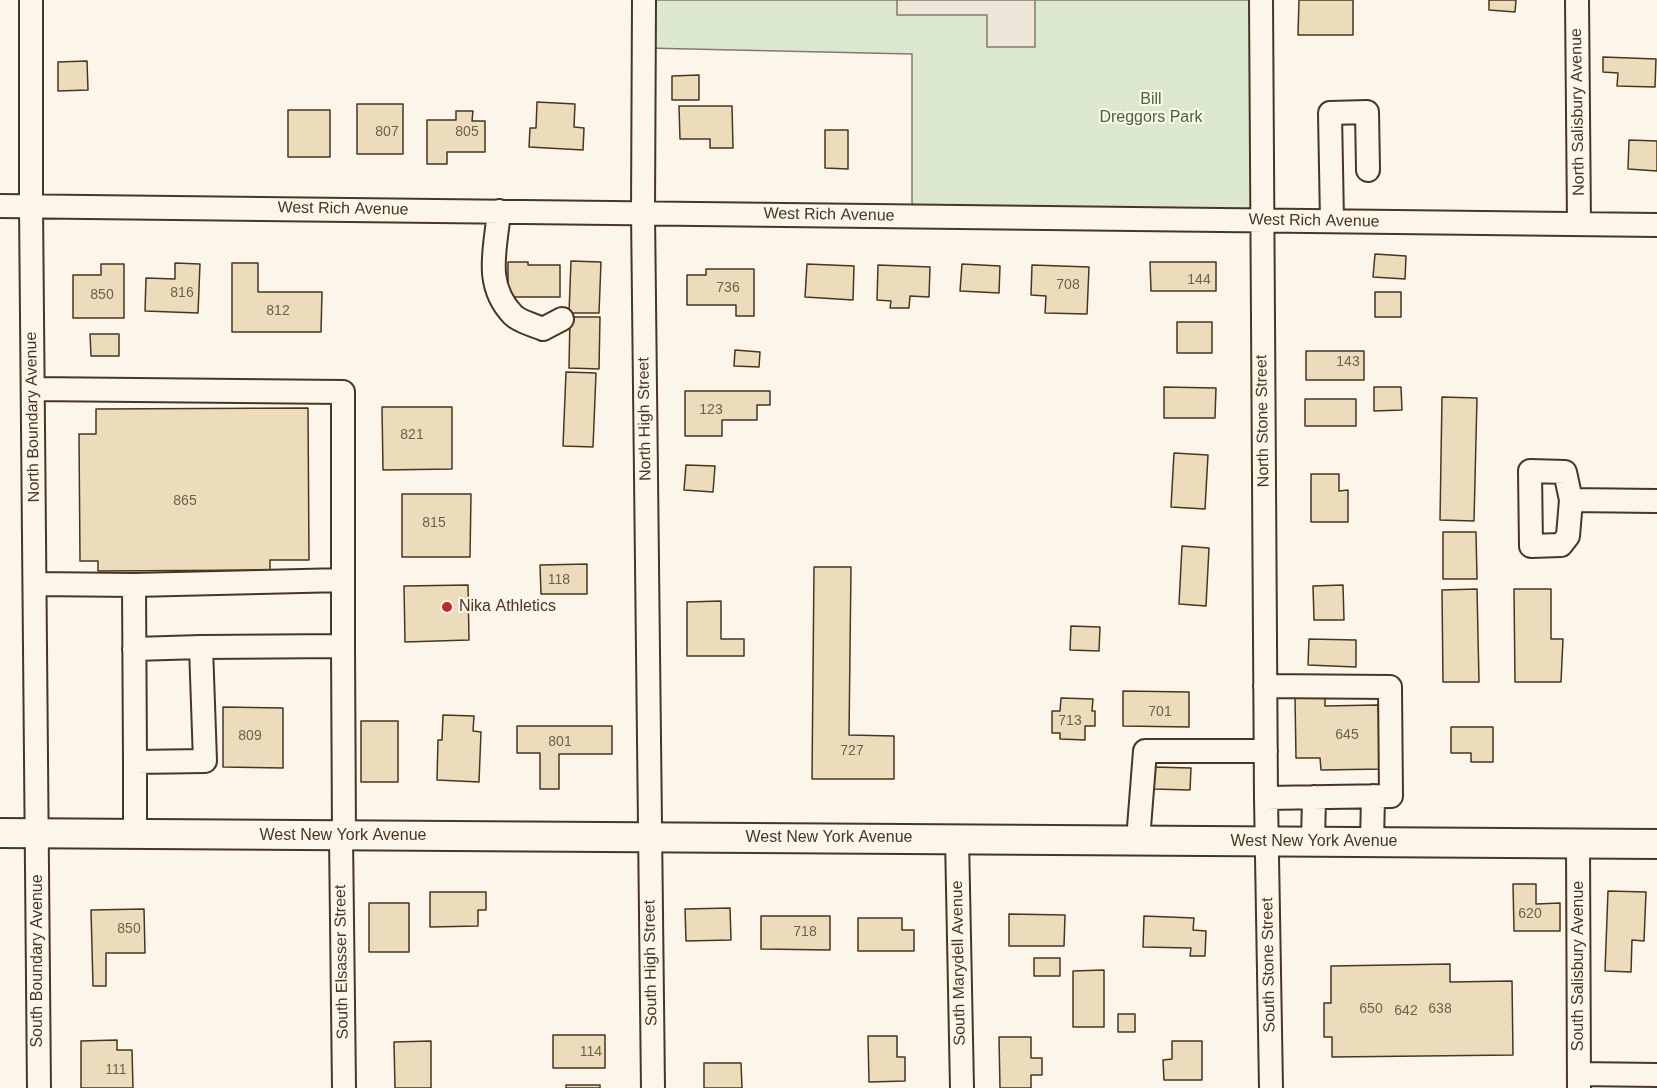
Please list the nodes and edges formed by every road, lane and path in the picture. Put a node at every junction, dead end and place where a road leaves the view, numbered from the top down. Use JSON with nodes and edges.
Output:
{"nodes":[{"id":1,"x":31,"y":0,"type":"edge"},
{"id":2,"x":644,"y":0,"type":"edge"},
{"id":3,"x":1261,"y":0,"type":"edge"},
{"id":4,"x":1577,"y":0,"type":"edge"},
{"id":5,"x":1368,"y":170,"type":"dead end"},
{"id":6,"x":0,"y":206,"type":"edge"},
{"id":7,"x":31,"y":206,"type":"junction"},
{"id":8,"x":499,"y":211,"type":"junction"},
{"id":9,"x":643,"y":213,"type":"junction"},
{"id":10,"x":1261,"y":220,"type":"junction"},
{"id":11,"x":1332,"y":221,"type":"junction"},
{"id":12,"x":1579,"y":224,"type":"junction"},
{"id":13,"x":1657,"y":225,"type":"edge"},
{"id":14,"x":562,"y":319,"type":"dead end"},
{"id":15,"x":33,"y":388,"type":"junction"},
{"id":16,"x":1575,"y":500,"type":"dead end"},
{"id":17,"x":1657,"y":501,"type":"edge"},
{"id":18,"x":344,"y":580,"type":"junction"},
{"id":19,"x":34,"y":584,"type":"junction"},
{"id":20,"x":134,"y":585,"type":"junction"},
{"id":21,"x":344,"y":646,"type":"junction"},
{"id":22,"x":201,"y":647,"type":"junction"},
{"id":23,"x":134,"y":650,"type":"junction"},
{"id":24,"x":1265,"y":686,"type":"junction"},
{"id":25,"x":1266,"y":751,"type":"junction"},
{"id":26,"x":135,"y":762,"type":"junction"},
{"id":27,"x":1373,"y":796,"type":"junction"},
{"id":28,"x":1314,"y":797,"type":"junction"},
{"id":29,"x":1266,"y":798,"type":"junction"},
{"id":30,"x":0,"y":833,"type":"edge"},
{"id":31,"x":37,"y":834,"type":"junction"},
{"id":32,"x":135,"y":834,"type":"junction"},
{"id":33,"x":342,"y":836,"type":"junction"},
{"id":34,"x":649,"y":837,"type":"junction"},
{"id":35,"x":957,"y":838,"type":"junction"},
{"id":36,"x":1138,"y":840,"type":"junction"},
{"id":37,"x":1267,"y":842,"type":"junction"},
{"id":38,"x":1313,"y":842,"type":"junction"},
{"id":39,"x":1372,"y":842,"type":"junction"},
{"id":40,"x":1578,"y":843,"type":"junction"},
{"id":41,"x":1657,"y":844,"type":"edge"},
{"id":42,"x":1657,"y":1075,"type":"edge"},
{"id":43,"x":1579,"y":1081,"type":"edge"},
{"id":44,"x":39,"y":1088,"type":"edge"},
{"id":45,"x":344,"y":1088,"type":"edge"},
{"id":46,"x":653,"y":1088,"type":"edge"},
{"id":47,"x":962,"y":1088,"type":"edge"},
{"id":48,"x":1270,"y":1088,"type":"edge"}],
"edges":[{"from":1,"to":7,"type":"street","name":"North Boundary Avenue"},
{"from":2,"to":9,"type":"street","name":"North High Street"},
{"from":3,"to":10,"type":"street","name":"North Stone Street"},
{"from":4,"to":12,"type":"street","name":"North Salisbury Avenue"},
{"from":5,"to":11,"type":"street"},
{"from":6,"to":7,"type":"street","name":"West Rich Avenue"},
{"from":7,"to":8,"type":"street","name":"West Rich Avenue"},
{"from":7,"to":15,"type":"street","name":"North Boundary Avenue"},
{"from":8,"to":9,"type":"street","name":"West Rich Avenue"},
{"from":8,"to":14,"type":"street"},
{"from":9,"to":10,"type":"street","name":"West Rich Avenue"},
{"from":9,"to":34,"type":"street","name":"North High Street"},
{"from":10,"to":11,"type":"street","name":"West Rich Avenue"},
{"from":10,"to":24,"type":"street","name":"North Stone Street"},
{"from":11,"to":12,"type":"street","name":"West Rich Avenue"},
{"from":12,"to":13,"type":"street","name":"West Rich Avenue"},
{"from":15,"to":18,"type":"street","name":"South Elsasser Street"},
{"from":15,"to":19,"type":"street","name":"North Boundary Avenue"},
{"from":16,"to":17,"type":"street"},
{"from":18,"to":20,"type":"street"},
{"from":18,"to":21,"type":"street","name":"South Elsasser Street"},
{"from":19,"to":20,"type":"street"},
{"from":19,"to":31,"type":"street","name":"North Boundary Avenue"},
{"from":20,"to":23,"type":"street"},
{"from":21,"to":22,"type":"street"},
{"from":21,"to":33,"type":"street","name":"South Elsasser Street"},
{"from":22,"to":23,"type":"street"},
{"from":22,"to":26,"type":"street"},
{"from":23,"to":26,"type":"street"},
{"from":24,"to":25,"type":"street","name":"North Stone Street"},
{"from":24,"to":27,"type":"street"},
{"from":25,"to":29,"type":"street","name":"North Stone Street"},
{"from":25,"to":36,"type":"street"},
{"from":26,"to":32,"type":"street"},
{"from":27,"to":28,"type":"street"},
{"from":27,"to":39,"type":"street"},
{"from":28,"to":29,"type":"street"},
{"from":28,"to":38,"type":"street"},
{"from":29,"to":37,"type":"street","name":"North Stone Street"},
{"from":30,"to":31,"type":"main road","name":"West New York Avenue"},
{"from":31,"to":32,"type":"main road","name":"West New York Avenue"},
{"from":31,"to":44,"type":"street","name":"South Boundary Avenue"},
{"from":32,"to":33,"type":"main road","name":"West New York Avenue"},
{"from":33,"to":34,"type":"main road","name":"West New York Avenue"},
{"from":33,"to":45,"type":"street","name":"South Elsasser Street"},
{"from":34,"to":35,"type":"main road","name":"West New York Avenue"},
{"from":34,"to":46,"type":"street","name":"South High Street"},
{"from":35,"to":36,"type":"main road","name":"West New York Avenue"},
{"from":35,"to":47,"type":"street","name":"South Marydell Avenue"},
{"from":36,"to":37,"type":"main road","name":"West New York Avenue"},
{"from":37,"to":38,"type":"main road","name":"West New York Avenue"},
{"from":37,"to":48,"type":"street","name":"South Stone Street"},
{"from":38,"to":39,"type":"main road","name":"West New York Avenue"},
{"from":39,"to":40,"type":"main road","name":"West New York Avenue"},
{"from":40,"to":41,"type":"main road","name":"West New York Avenue"},
{"from":40,"to":43,"type":"street","name":"South Salisbury Avenue"},
{"from":42,"to":43,"type":"street"}]}
